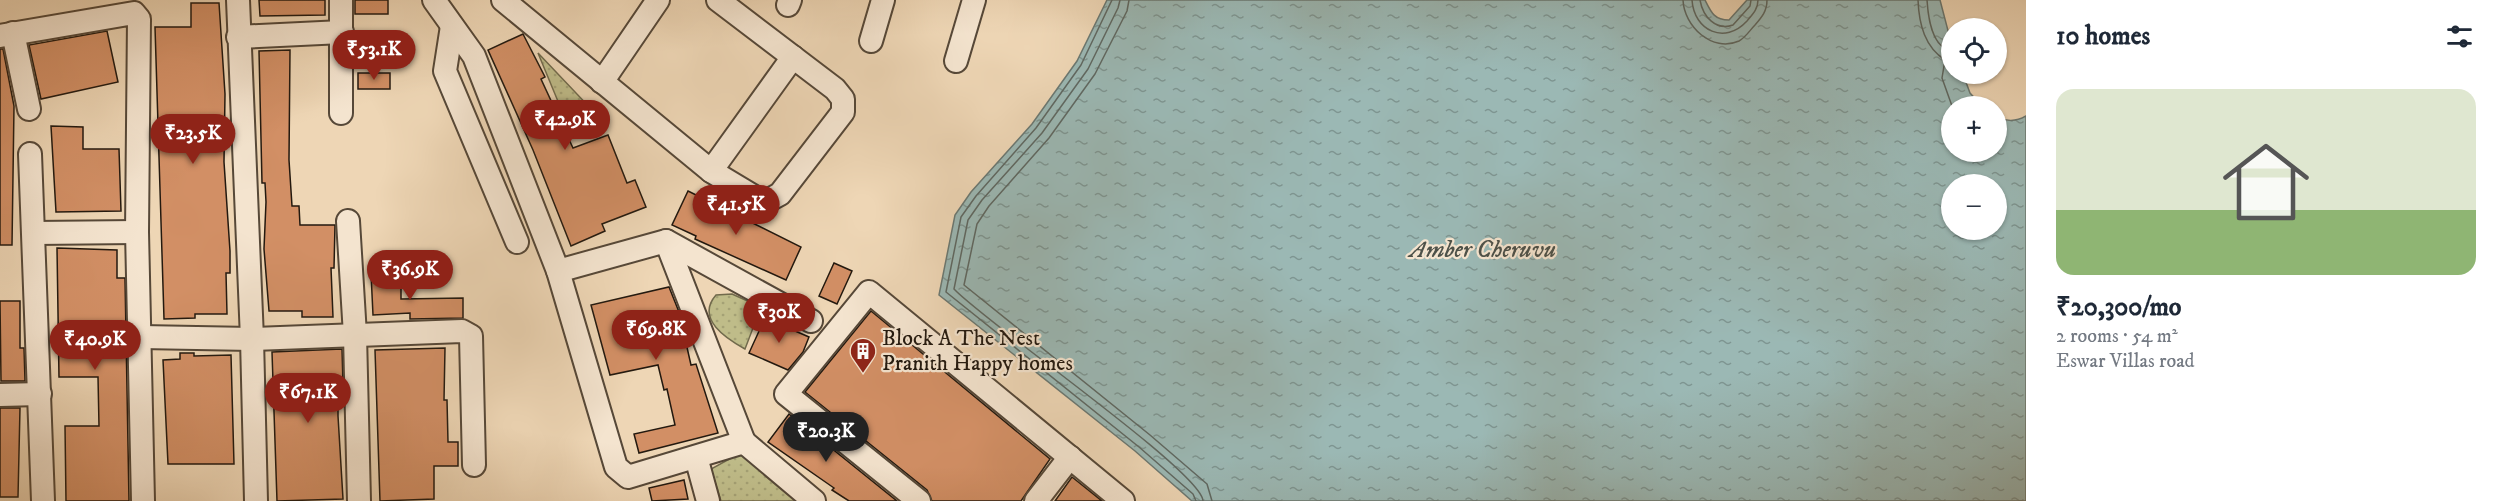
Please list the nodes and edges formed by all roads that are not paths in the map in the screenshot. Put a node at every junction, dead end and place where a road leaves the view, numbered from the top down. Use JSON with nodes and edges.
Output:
{"nodes":[{"id":1,"x":238,"y":0,"type":"edge"},
{"id":2,"x":341,"y":0,"type":"edge"},
{"id":3,"x":434,"y":0,"type":"edge"},
{"id":4,"x":503,"y":0,"type":"edge"},
{"id":5,"x":658,"y":0,"type":"edge"},
{"id":6,"x":718,"y":0,"type":"edge"},
{"id":7,"x":883,"y":0,"type":"edge"},
{"id":8,"x":974,"y":0,"type":"edge"},
{"id":9,"x":452,"y":26,"type":"junction"},
{"id":10,"x":342,"y":32,"type":"junction"},
{"id":11,"x":7,"y":34,"type":"edge"},
{"id":12,"x":238,"y":37,"type":"junction"},
{"id":13,"x":871,"y":41,"type":"dead end"},
{"id":14,"x":793,"y":57,"type":"junction"},
{"id":15,"x":956,"y":61,"type":"dead end"},
{"id":16,"x":602,"y":82,"type":"junction"},
{"id":17,"x":29,"y":109,"type":"dead end"},
{"id":18,"x":341,"y":113,"type":"dead end"},
{"id":19,"x":30,"y":154,"type":"dead end"},
{"id":20,"x":711,"y":171,"type":"junction"},
{"id":21,"x":348,"y":220,"type":"dead end"},
{"id":22,"x":137,"y":232,"type":"junction"},
{"id":23,"x":34,"y":233,"type":"junction"},
{"id":24,"x":666,"y":241,"type":"junction"},
{"id":25,"x":517,"y":242,"type":"dead end"},
{"id":26,"x":558,"y":271,"type":"junction"},
{"id":27,"x":811,"y":321,"type":"dead end"},
{"id":28,"x":355,"y":335,"type":"junction"},
{"id":29,"x":141,"y":338,"type":"junction"},
{"id":30,"x":252,"y":339,"type":"junction"},
{"id":31,"x":40,"y":394,"type":"junction"},
{"id":32,"x":0,"y":395,"type":"edge"},
{"id":33,"x":744,"y":442,"type":"junction"},
{"id":34,"x":696,"y":457,"type":"junction"},
{"id":35,"x":1070,"y":457,"type":"junction"},
{"id":36,"x":474,"y":465,"type":"dead end"},
{"id":37,"x":43,"y":501,"type":"edge"},
{"id":38,"x":142,"y":501,"type":"edge"},
{"id":39,"x":256,"y":501,"type":"edge"},
{"id":40,"x":359,"y":501,"type":"edge"},
{"id":41,"x":708,"y":501,"type":"edge"},
{"id":42,"x":814,"y":501,"type":"edge"},
{"id":43,"x":919,"y":501,"type":"edge"},
{"id":44,"x":1036,"y":501,"type":"edge"},
{"id":45,"x":1124,"y":501,"type":"edge"}],
"edges":[{"from":1,"to":12,"type":"street"},
{"from":2,"to":10,"type":"street"},
{"from":3,"to":9,"type":"street"},
{"from":4,"to":16,"type":"street"},
{"from":5,"to":16,"type":"street"},
{"from":6,"to":14,"type":"street"},
{"from":7,"to":13,"type":"street"},
{"from":8,"to":15,"type":"street"},
{"from":9,"to":25,"type":"street"},
{"from":9,"to":26,"type":"street"},
{"from":10,"to":12,"type":"street"},
{"from":10,"to":18,"type":"street"},
{"from":11,"to":17,"type":"street"},
{"from":11,"to":22,"type":"street"},
{"from":12,"to":30,"type":"street"},
{"from":14,"to":20,"type":"street"},
{"from":14,"to":20,"type":"street"},
{"from":16,"to":20,"type":"street"},
{"from":19,"to":23,"type":"street"},
{"from":21,"to":28,"type":"street"},
{"from":22,"to":23,"type":"street"},
{"from":22,"to":29,"type":"street"},
{"from":23,"to":31,"type":"street"},
{"from":24,"to":26,"type":"street"},
{"from":24,"to":27,"type":"street"},
{"from":24,"to":33,"type":"street"},
{"from":26,"to":34,"type":"street"},
{"from":28,"to":30,"type":"street"},
{"from":28,"to":36,"type":"street"},
{"from":28,"to":40,"type":"street"},
{"from":29,"to":30,"type":"street"},
{"from":29,"to":38,"type":"street"},
{"from":30,"to":39,"type":"street"},
{"from":31,"to":32,"type":"street"},
{"from":31,"to":37,"type":"street"},
{"from":33,"to":34,"type":"street"},
{"from":33,"to":42,"type":"street"},
{"from":34,"to":41,"type":"street"},
{"from":35,"to":43,"type":"street"},
{"from":35,"to":44,"type":"street"},
{"from":35,"to":45,"type":"street"}]}
